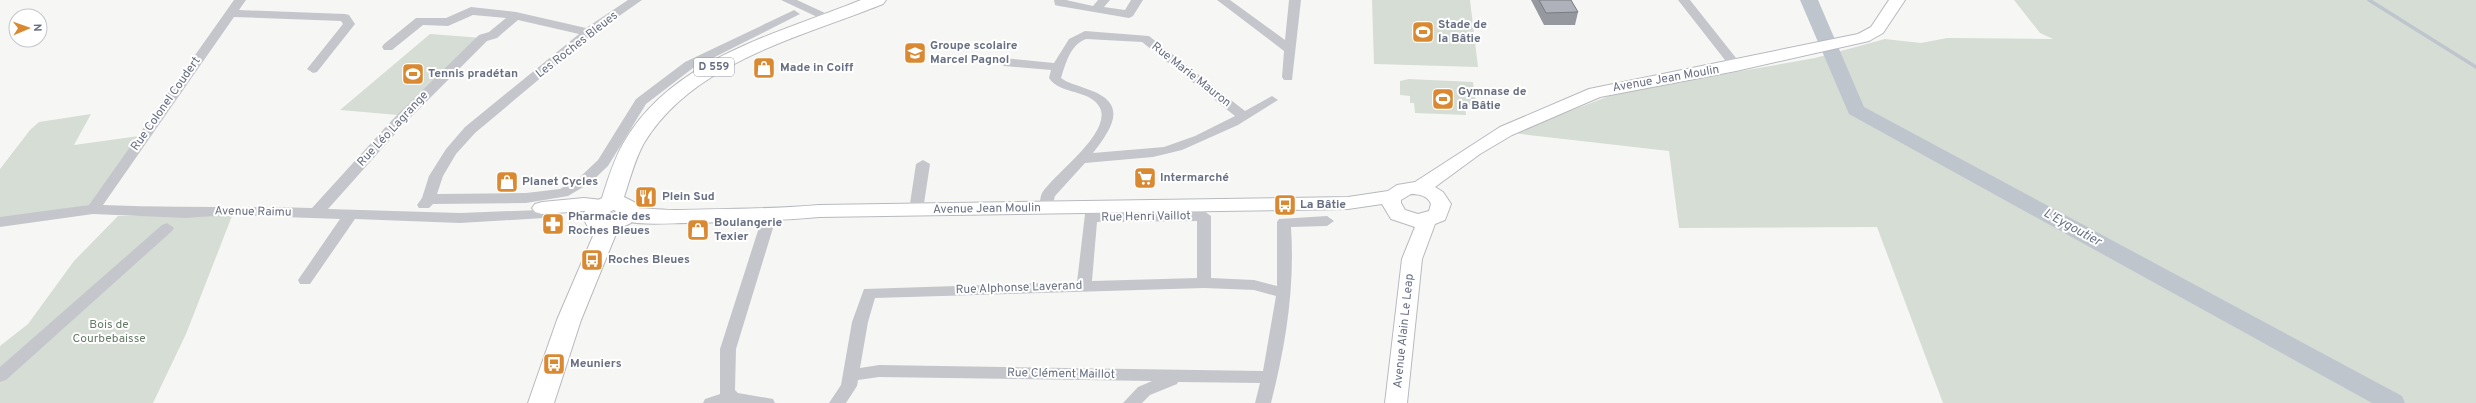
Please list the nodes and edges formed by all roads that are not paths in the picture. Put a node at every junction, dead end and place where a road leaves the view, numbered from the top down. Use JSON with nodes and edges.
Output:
{"nodes":[{"id":1,"x":240,"y":0,"type":"edge"},
{"id":2,"x":636,"y":0,"type":"edge"},
{"id":3,"x":787,"y":0,"type":"edge"},
{"id":4,"x":877,"y":0,"type":"edge"},
{"id":5,"x":1060,"y":0,"type":"edge"},
{"id":6,"x":1104,"y":0,"type":"edge"},
{"id":7,"x":1137,"y":0,"type":"edge"},
{"id":8,"x":1223,"y":0,"type":"edge"},
{"id":9,"x":1295,"y":0,"type":"edge"},
{"id":10,"x":1684,"y":0,"type":"edge"},
{"id":11,"x":1897,"y":0,"type":"edge"},
{"id":12,"x":1096,"y":10,"type":"junction"},
{"id":13,"x":231,"y":13,"type":"junction"},
{"id":14,"x":499,"y":13,"type":"junction"},
{"id":15,"x":794,"y":14,"type":"dead end"},
{"id":16,"x":516,"y":16,"type":"junction"},
{"id":17,"x":832,"y":20,"type":"junction"},
{"id":18,"x":588,"y":32,"type":"junction"},
{"id":19,"x":493,"y":35,"type":"junction"},
{"id":20,"x":388,"y":47,"type":"dead end"},
{"id":21,"x":1290,"y":49,"type":"junction"},
{"id":22,"x":1004,"y":62,"type":"dead end"},
{"id":23,"x":1736,"y":66,"type":"junction"},
{"id":24,"x":1059,"y":67,"type":"junction"},
{"id":25,"x":313,"y":69,"type":"dead end"},
{"id":26,"x":1288,"y":77,"type":"dead end"},
{"id":27,"x":1272,"y":100,"type":"dead end"},
{"id":28,"x":1244,"y":117,"type":"junction"},
{"id":29,"x":1501,"y":134,"type":"junction"},
{"id":30,"x":1081,"y":160,"type":"junction"},
{"id":31,"x":923,"y":164,"type":"dead end"},
{"id":32,"x":1419,"y":188,"type":"junction"},
{"id":33,"x":429,"y":199,"type":"junction"},
{"id":34,"x":1440,"y":200,"type":"junction"},
{"id":35,"x":1046,"y":208,"type":"junction"},
{"id":36,"x":1397,"y":208,"type":"junction"},
{"id":37,"x":92,"y":209,"type":"junction"},
{"id":38,"x":916,"y":210,"type":"junction"},
{"id":39,"x":541,"y":211,"type":"joint"},
{"id":40,"x":609,"y":212,"type":"junction"},
{"id":41,"x":315,"y":214,"type":"junction"},
{"id":42,"x":350,"y":215,"type":"junction"},
{"id":43,"x":414,"y":215,"type":"junction"},
{"id":44,"x":770,"y":215,"type":"junction"},
{"id":45,"x":1427,"y":220,"type":"junction"},
{"id":46,"x":1327,"y":221,"type":"dead end"},
{"id":47,"x":0,"y":222,"type":"edge"},
{"id":48,"x":167,"y":228,"type":"dead end"},
{"id":49,"x":1412,"y":259,"type":"junction"},
{"id":50,"x":305,"y":280,"type":"dead end"},
{"id":51,"x":1204,"y":283,"type":"junction"},
{"id":52,"x":1084,"y":286,"type":"junction"},
{"id":53,"x":1285,"y":292,"type":"junction"},
{"id":54,"x":852,"y":375,"type":"junction"},
{"id":55,"x":0,"y":376,"type":"edge"},
{"id":56,"x":1184,"y":376,"type":"junction"},
{"id":57,"x":1270,"y":377,"type":"junction"},
{"id":58,"x":735,"y":400,"type":"edge"},
{"id":59,"x":541,"y":403,"type":"edge"},
{"id":60,"x":711,"y":403,"type":"edge"},
{"id":61,"x":767,"y":403,"type":"edge"},
{"id":62,"x":837,"y":403,"type":"edge"},
{"id":63,"x":1131,"y":403,"type":"edge"},
{"id":64,"x":1263,"y":403,"type":"edge"},
{"id":65,"x":1396,"y":403,"type":"edge"}],
"edges":[{"from":1,"to":13,"type":"street","name":"Rue Colonel Coudert"},
{"from":2,"to":18,"type":"street","name":"Les Roches Bleues"},
{"from":3,"to":17,"type":"street"},
{"from":4,"to":17,"type":"main road","number":"D 559"},
{"from":5,"to":12,"type":"street"},
{"from":6,"to":12,"type":"street"},
{"from":7,"to":12,"type":"street"},
{"from":8,"to":21,"type":"street"},
{"from":9,"to":21,"type":"street"},
{"from":10,"to":23,"type":"street"},
{"from":11,"to":23,"type":"street","name":"Avenue Jean Moulin"},
{"from":13,"to":25,"type":"street"},
{"from":13,"to":37,"type":"street","name":"Rue Colonel Coudert"},
{"from":14,"to":16,"type":"street"},
{"from":14,"to":19,"type":"street"},
{"from":14,"to":20,"type":"street"},
{"from":15,"to":33,"type":"street"},
{"from":16,"to":18,"type":"street"},
{"from":16,"to":19,"type":"street","name":"Rue Léo Lagrange"},
{"from":17,"to":40,"type":"main road","number":"D 559"},
{"from":18,"to":33,"type":"street","name":"Les Roches Bleues"},
{"from":19,"to":41,"type":"street","name":"Rue Léo Lagrange"},
{"from":21,"to":26,"type":"street"},
{"from":22,"to":24,"type":"street"},
{"from":23,"to":29,"type":"street","name":"Avenue Jean Moulin"},
{"from":24,"to":28,"type":"street","name":"Rue Marie Mauron"},
{"from":24,"to":30,"type":"street","name":"Rue Marie Mauron"},
{"from":27,"to":28,"type":"street","name":"Rue Marie Mauron"},
{"from":28,"to":30,"type":"street","name":"Rue Marie Mauron"},
{"from":29,"to":32,"type":"street","name":"Avenue Jean Moulin"},
{"from":29,"to":34,"type":"street","name":"Avenue Jean Moulin"},
{"from":30,"to":35,"type":"street","name":"Rue Marie Mauron"},
{"from":31,"to":38,"type":"street"},
{"from":32,"to":34,"type":"street"},
{"from":32,"to":36,"type":"street"},
{"from":33,"to":43,"type":"street","name":"Les Roches Bleues"},
{"from":34,"to":45,"type":"street"},
{"from":35,"to":36,"type":"street","name":"Avenue Jean Moulin"},
{"from":35,"to":38,"type":"street","name":"Avenue Jean Moulin"},
{"from":36,"to":45,"type":"street"},
{"from":36,"to":49,"type":"street","name":"Avenue Alain Le Leap"},
{"from":37,"to":41,"type":"street","name":"Avenue Raimu"},
{"from":37,"to":47,"type":"street","name":"Avenue Raimu"},
{"from":38,"to":44,"type":"street","name":"Avenue Jean Moulin"},
{"from":39,"to":40,"type":"street","name":"Avenue Raimu"},
{"from":39,"to":43,"type":"street","name":"Avenue Raimu"},
{"from":40,"to":44,"type":"street","name":"Avenue Jean Moulin"},
{"from":40,"to":59,"type":"main road","number":"D 559"},
{"from":41,"to":42,"type":"street","name":"Avenue Raimu"},
{"from":42,"to":43,"type":"street","name":"Avenue Raimu"},
{"from":42,"to":50,"type":"street"},
{"from":44,"to":58,"type":"street"},
{"from":45,"to":49,"type":"street","name":"Avenue Alain Le Leap"},
{"from":46,"to":53,"type":"street"},
{"from":48,"to":55,"type":"street"},
{"from":49,"to":65,"type":"street","name":"Avenue Alain Le Leap"},
{"from":51,"to":52,"type":"street","name":"Rue Alphonse Laverand"},
{"from":51,"to":52,"type":"street","name":"Rue Henri Vaillot"},
{"from":51,"to":53,"type":"street","name":"Rue Alphonse Laverand"},
{"from":52,"to":54,"type":"street","name":"Rue Alphonse Laverand"},
{"from":53,"to":57,"type":"street"},
{"from":54,"to":56,"type":"street","name":"Rue Clément Maillot"},
{"from":54,"to":62,"type":"street","name":"Rue Alphonse Laverand"},
{"from":56,"to":57,"type":"street","name":"Rue Clément Maillot"},
{"from":56,"to":63,"type":"street"},
{"from":57,"to":64,"type":"street"},
{"from":58,"to":60,"type":"street"},
{"from":58,"to":61,"type":"street"}]}
